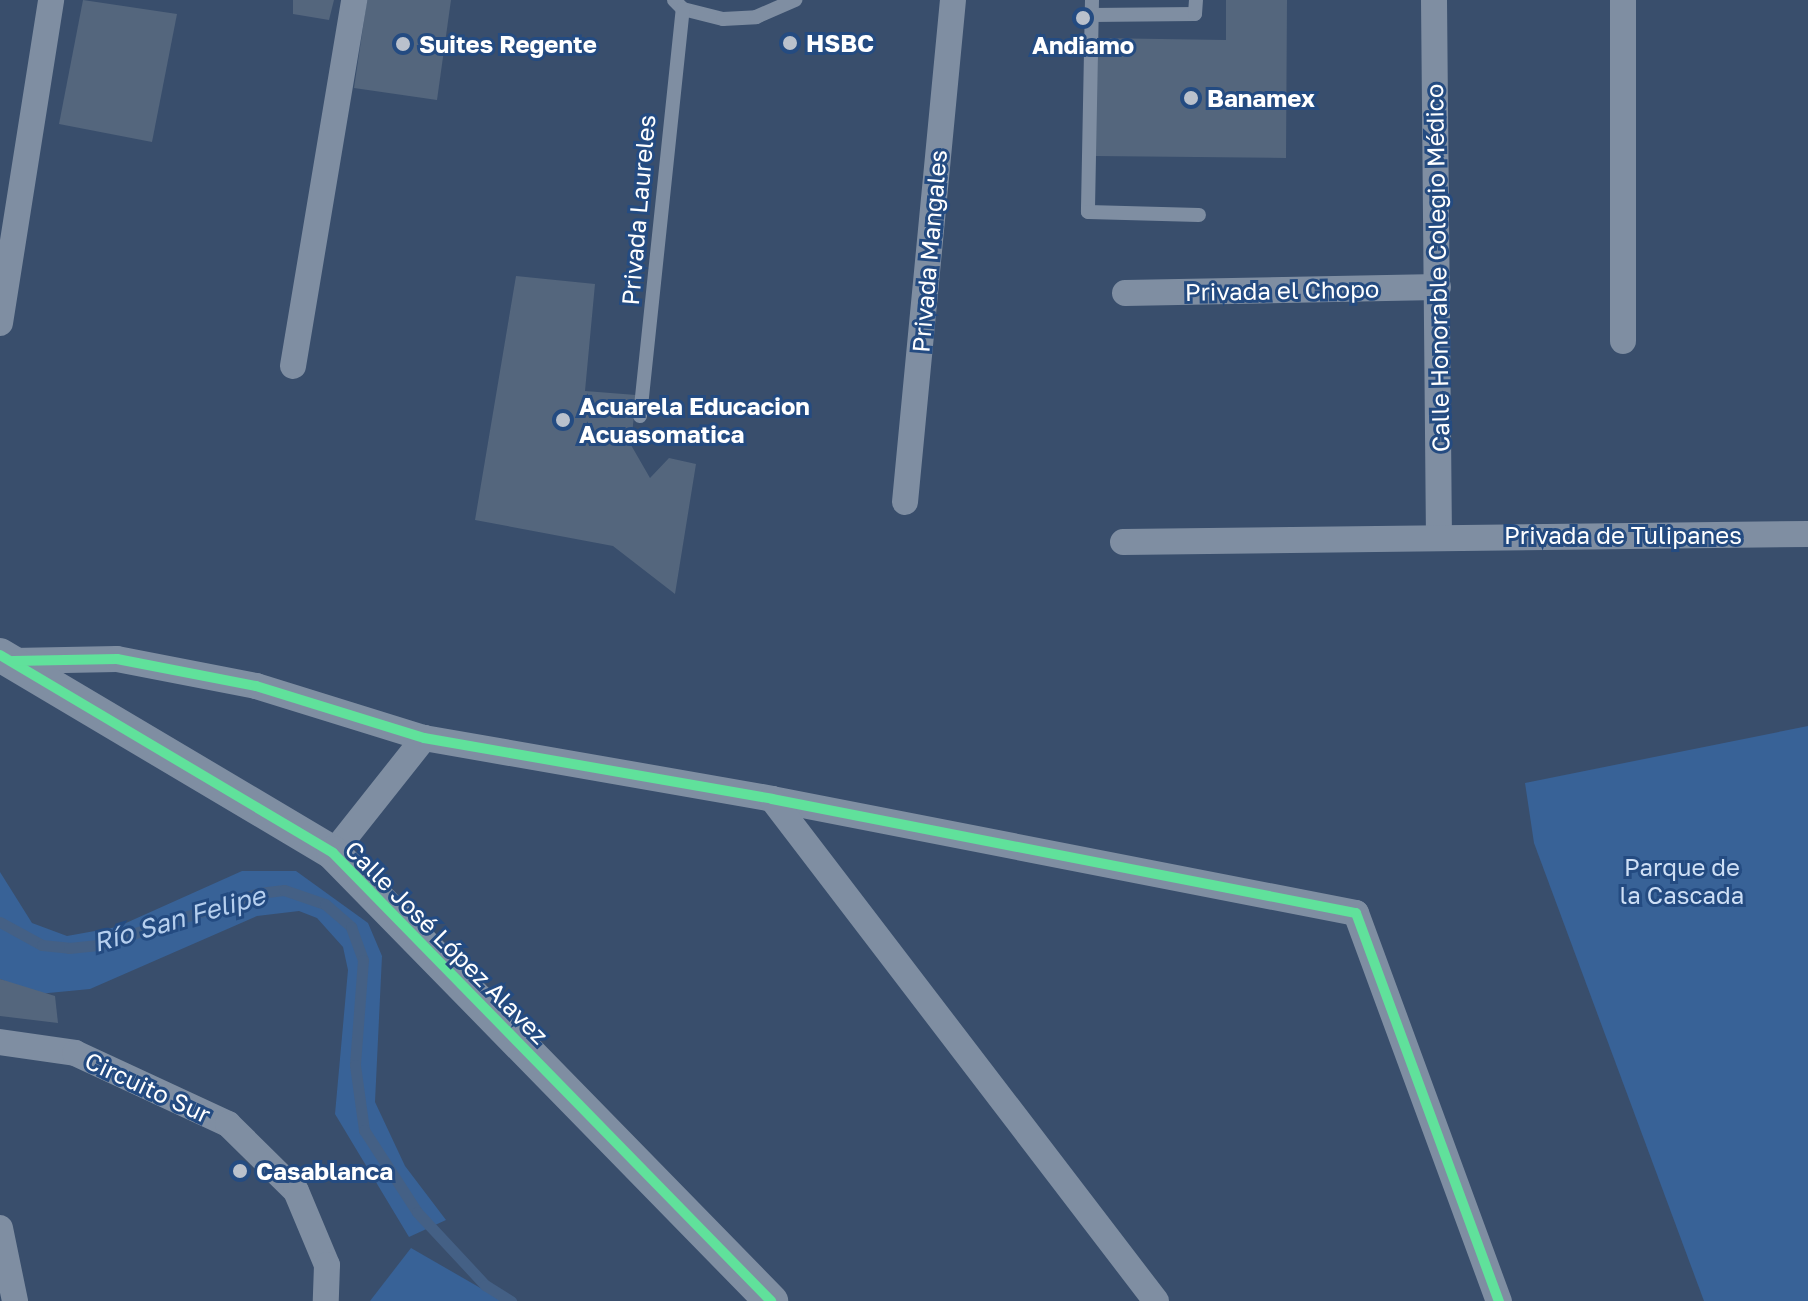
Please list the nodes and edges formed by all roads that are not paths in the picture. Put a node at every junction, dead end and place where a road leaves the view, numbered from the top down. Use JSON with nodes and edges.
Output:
{"nodes":[{"id":1,"x":51,"y":0,"type":"edge"},
{"id":2,"x":354,"y":0,"type":"edge"},
{"id":3,"x":795,"y":0,"type":"edge"},
{"id":4,"x":953,"y":0,"type":"edge"},
{"id":5,"x":1196,"y":0,"type":"edge"},
{"id":6,"x":1434,"y":0,"type":"edge"},
{"id":7,"x":1623,"y":0,"type":"edge"},
{"id":8,"x":678,"y":4,"type":"edge"},
{"id":9,"x":1092,"y":7,"type":"edge"},
{"id":10,"x":1199,"y":215,"type":"dead end"},
{"id":11,"x":1438,"y":287,"type":"junction"},
{"id":12,"x":1125,"y":293,"type":"dead end"},
{"id":13,"x":0,"y":323,"type":"edge"},
{"id":14,"x":1623,"y":341,"type":"dead end"},
{"id":15,"x":293,"y":366,"type":"dead end"},
{"id":16,"x":640,"y":416,"type":"dead end"},
{"id":17,"x":905,"y":502,"type":"dead end"},
{"id":18,"x":1808,"y":534,"type":"edge"},
{"id":19,"x":1439,"y":536,"type":"junction"},
{"id":20,"x":1123,"y":542,"type":"dead end"},
{"id":21,"x":6,"y":658,"type":"edge"},
{"id":22,"x":424,"y":738,"type":"junction"},
{"id":23,"x":772,"y":799,"type":"junction"},
{"id":24,"x":333,"y":853,"type":"junction"},
{"id":25,"x":0,"y":1042,"type":"edge"},
{"id":26,"x":0,"y":1228,"type":"edge"},
{"id":27,"x":15,"y":1301,"type":"edge"},
{"id":28,"x":326,"y":1301,"type":"edge"},
{"id":29,"x":771,"y":1301,"type":"edge"},
{"id":30,"x":1156,"y":1301,"type":"edge"},
{"id":31,"x":1499,"y":1301,"type":"edge"}],
"edges":[{"from":1,"to":13,"type":"street"},
{"from":2,"to":15,"type":"street"},
{"from":3,"to":8,"type":"lane"},
{"from":4,"to":17,"type":"street","name":"Privada Mangales"},
{"from":5,"to":9,"type":"lane"},
{"from":6,"to":11,"type":"street","name":"Calle Honorable Colegio Médico"},
{"from":7,"to":14,"type":"street"},
{"from":8,"to":16,"type":"lane","name":"Privada Laureles"},
{"from":9,"to":10,"type":"lane"},
{"from":11,"to":12,"type":"street","name":"Privada el Chopo"},
{"from":11,"to":19,"type":"street","name":"Calle Honorable Colegio Médico"},
{"from":18,"to":19,"type":"street","name":"Privada de Tulipanes"},
{"from":19,"to":20,"type":"street","name":"Privada de Tulipanes"},
{"from":21,"to":22,"type":"street"},
{"from":21,"to":24,"type":"street","name":"Calle José López Alavez"},
{"from":22,"to":23,"type":"street"},
{"from":22,"to":24,"type":"street"},
{"from":23,"to":30,"type":"street"},
{"from":23,"to":31,"type":"street"},
{"from":24,"to":29,"type":"street","name":"Calle José López Alavez"},
{"from":25,"to":28,"type":"street","name":"Circuito Sur"},
{"from":26,"to":27,"type":"street"}]}
